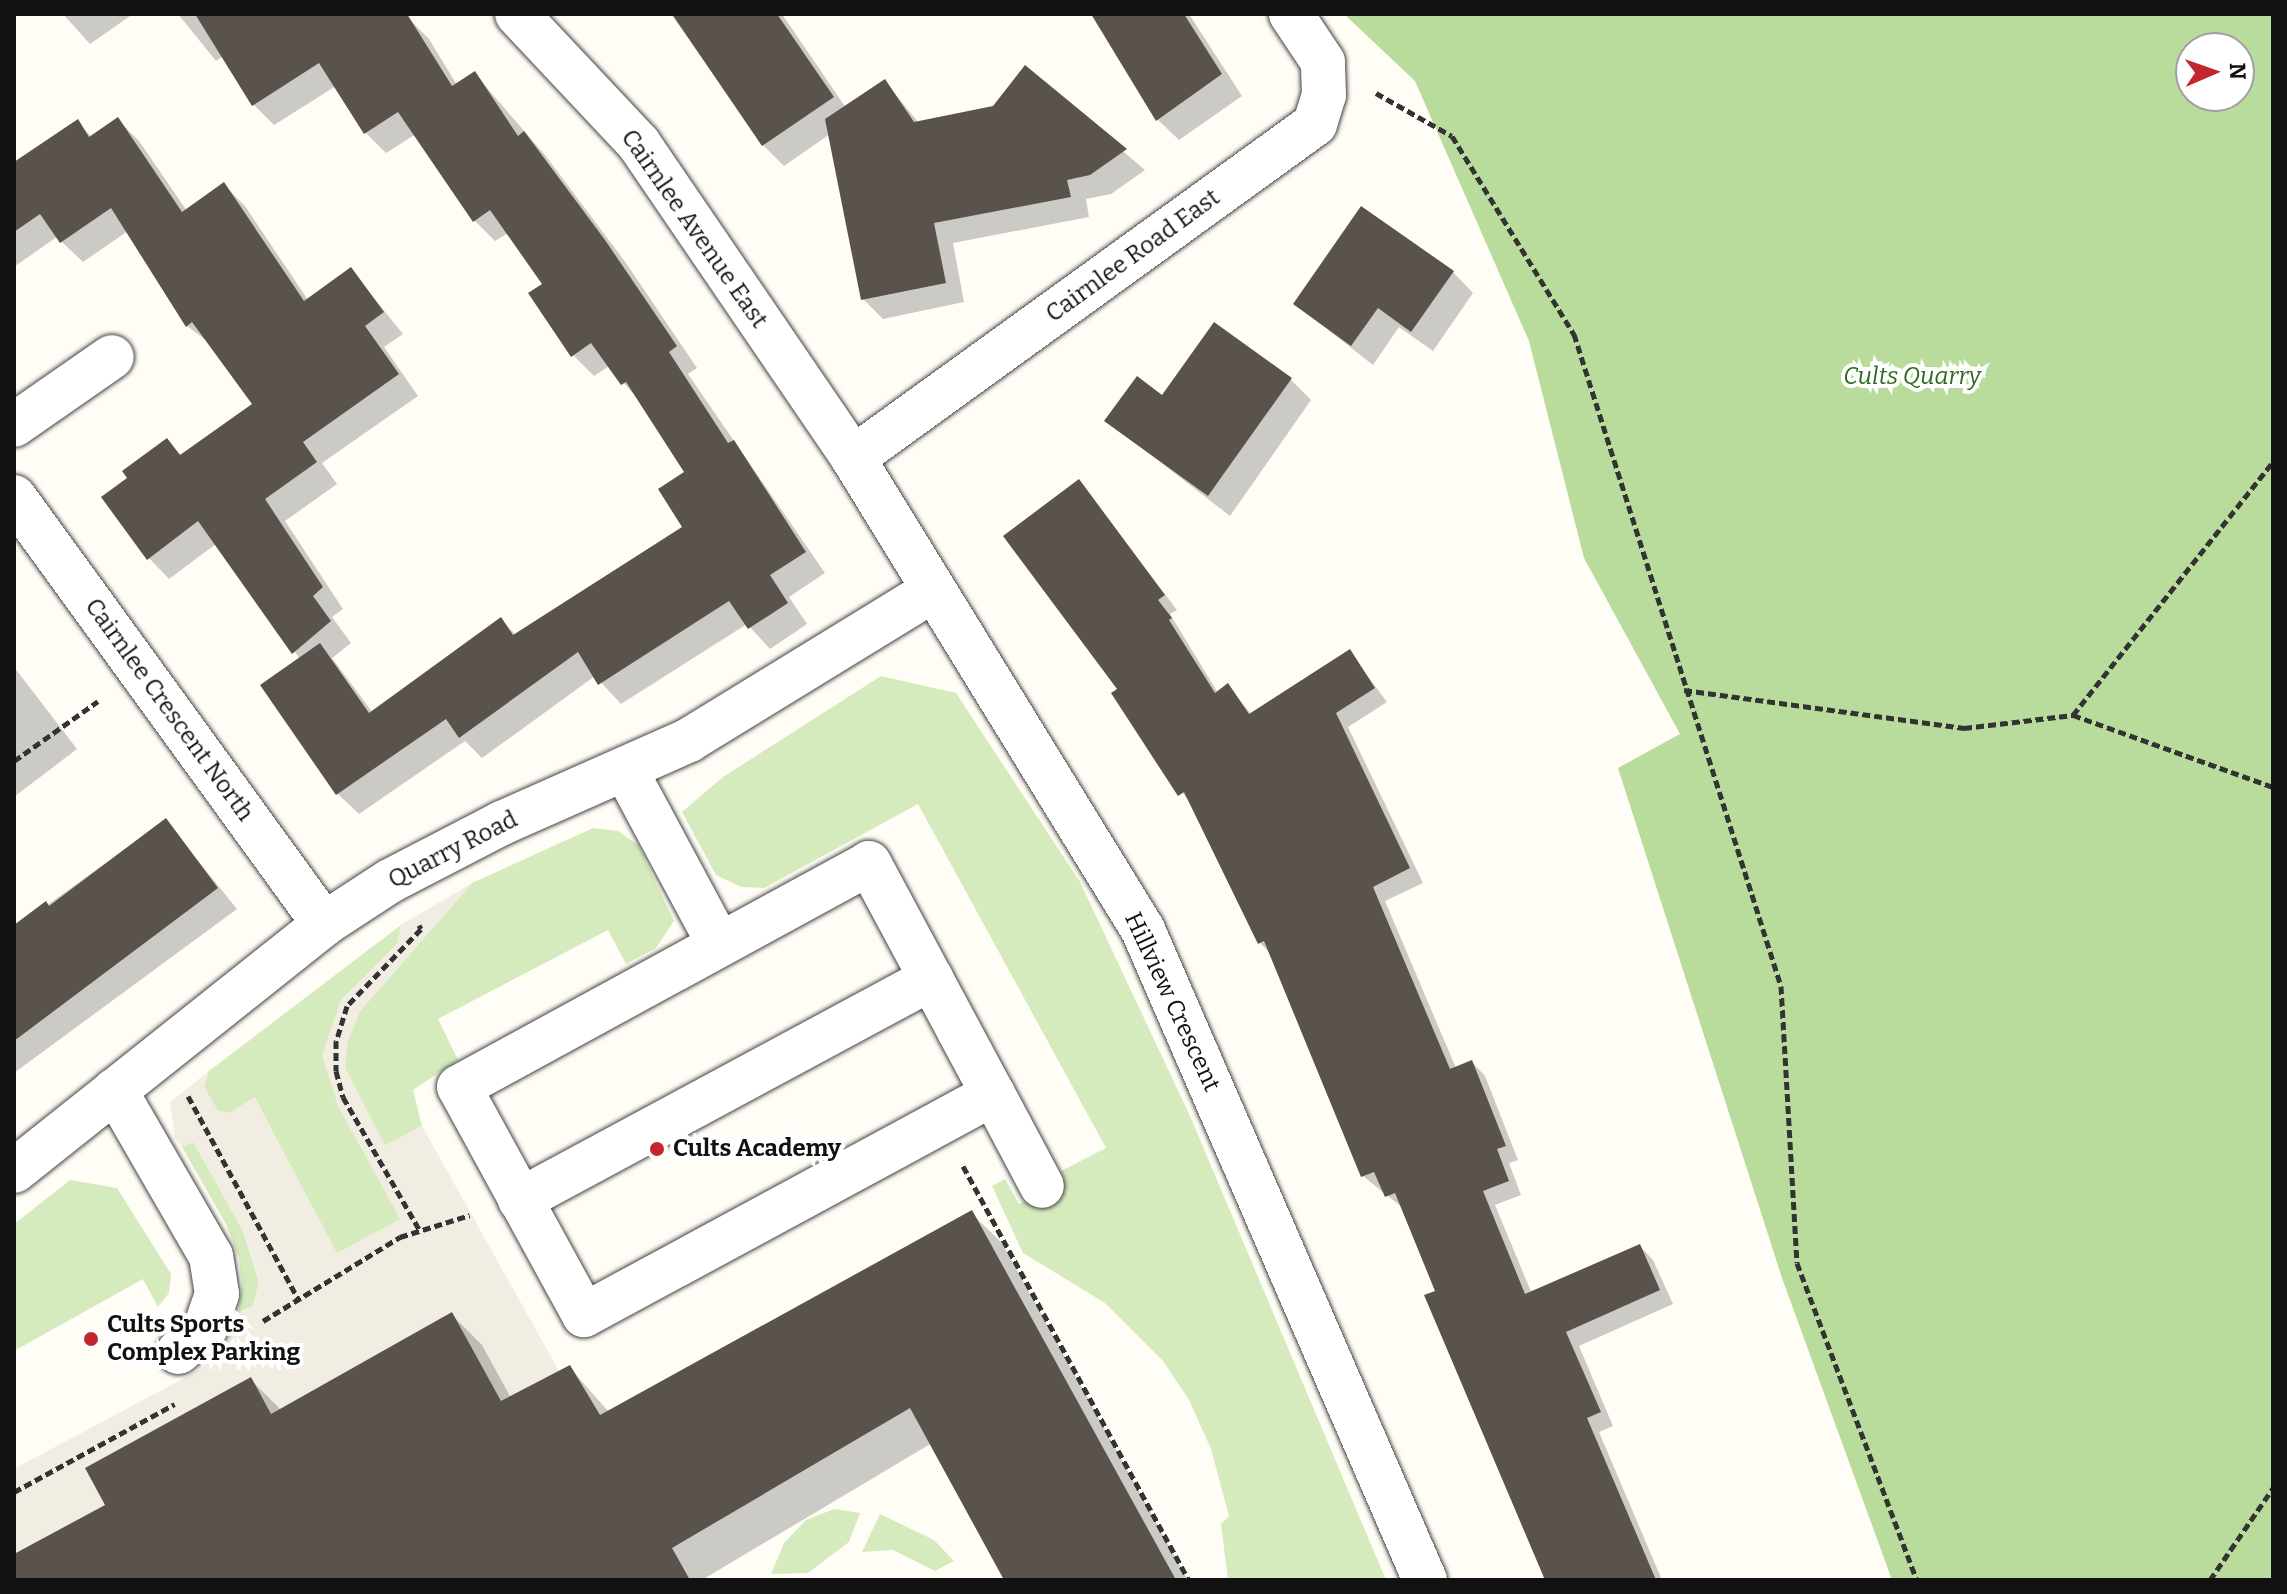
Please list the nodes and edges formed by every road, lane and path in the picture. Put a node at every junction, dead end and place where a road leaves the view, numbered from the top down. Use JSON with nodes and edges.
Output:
{"nodes":[{"id":1,"x":517,"y":14,"type":"edge"},
{"id":2,"x":1291,"y":14,"type":"edge"},
{"id":3,"x":1323,"y":62,"type":"junction"},
{"id":4,"x":112,"y":357,"type":"dead end"},
{"id":5,"x":14,"y":425,"type":"edge"},
{"id":6,"x":853,"y":458,"type":"junction"},
{"id":7,"x":2273,"y":462,"type":"edge"},
{"id":8,"x":14,"y":497,"type":"edge"},
{"id":9,"x":932,"y":591,"type":"junction"},
{"id":10,"x":141,"y":671,"type":"junction"},
{"id":11,"x":1684,"y":690,"type":"junction"},
{"id":12,"x":2073,"y":715,"type":"junction"},
{"id":13,"x":14,"y":761,"type":"edge"},
{"id":14,"x":625,"y":769,"type":"junction"},
{"id":15,"x":2273,"y":787,"type":"edge"},
{"id":16,"x":390,"y":881,"type":"junction"},
{"id":17,"x":324,"y":924,"type":"junction"},
{"id":18,"x":719,"y":944,"type":"junction"},
{"id":19,"x":931,"y":979,"type":"junction"},
{"id":20,"x":158,"y":1056,"type":"junction"},
{"id":21,"x":115,"y":1090,"type":"junction"},
{"id":22,"x":993,"y":1094,"type":"junction"},
{"id":23,"x":940,"y":1122,"type":"junction"},
{"id":24,"x":14,"y":1171,"type":"edge"},
{"id":25,"x":1042,"y":1186,"type":"dead end"},
{"id":26,"x":520,"y":1200,"type":"junction"},
{"id":27,"x":420,"y":1231,"type":"junction"},
{"id":28,"x":298,"y":1299,"type":"junction"},
{"id":29,"x":209,"y":1317,"type":"junction"},
{"id":30,"x":179,"y":1352,"type":"dead end"},
{"id":31,"x":187,"y":1398,"type":"dead end"},
{"id":32,"x":2273,"y":1488,"type":"edge"},
{"id":33,"x":14,"y":1492,"type":"edge"},
{"id":34,"x":1189,"y":1580,"type":"edge"},
{"id":35,"x":1425,"y":1580,"type":"edge"},
{"id":36,"x":1917,"y":1580,"type":"edge"},
{"id":37,"x":2210,"y":1580,"type":"edge"}],
"edges":[{"from":1,"to":6,"type":"street","name":"Cairnlee Avenue East"},
{"from":2,"to":3,"type":"street"},
{"from":3,"to":6,"type":"street","name":"Cairnlee Road East"},
{"from":3,"to":11,"type":"path"},
{"from":4,"to":5,"type":"street"},
{"from":6,"to":9,"type":"street","name":"Hillview Crescent"},
{"from":7,"to":12,"type":"path"},
{"from":8,"to":10,"type":"street","name":"Cairnlee Crescent North"},
{"from":9,"to":14,"type":"street","name":"Quarry Road"},
{"from":9,"to":35,"type":"street","name":"Hillview Crescent"},
{"from":10,"to":13,"type":"path"},
{"from":10,"to":17,"type":"street","name":"Cairnlee Crescent North"},
{"from":11,"to":12,"type":"path"},
{"from":11,"to":36,"type":"path"},
{"from":12,"to":15,"type":"path"},
{"from":14,"to":16,"type":"street","name":"Quarry Road"},
{"from":14,"to":18,"type":"street"},
{"from":16,"to":17,"type":"street","name":"Quarry Road"},
{"from":16,"to":27,"type":"path"},
{"from":17,"to":20,"type":"street","name":"Quarry Road"},
{"from":18,"to":19,"type":"street"},
{"from":18,"to":26,"type":"street"},
{"from":19,"to":22,"type":"street"},
{"from":19,"to":26,"type":"street"},
{"from":20,"to":21,"type":"street","name":"Quarry Road"},
{"from":20,"to":28,"type":"path"},
{"from":21,"to":24,"type":"street","name":"Quarry Road"},
{"from":21,"to":29,"type":"street"},
{"from":22,"to":23,"type":"street"},
{"from":22,"to":25,"type":"street"},
{"from":23,"to":26,"type":"street"},
{"from":23,"to":34,"type":"path"},
{"from":26,"to":27,"type":"path"},
{"from":27,"to":28,"type":"path"},
{"from":28,"to":29,"type":"path"},
{"from":29,"to":30,"type":"street"},
{"from":31,"to":33,"type":"path"},
{"from":32,"to":37,"type":"path"}]}
